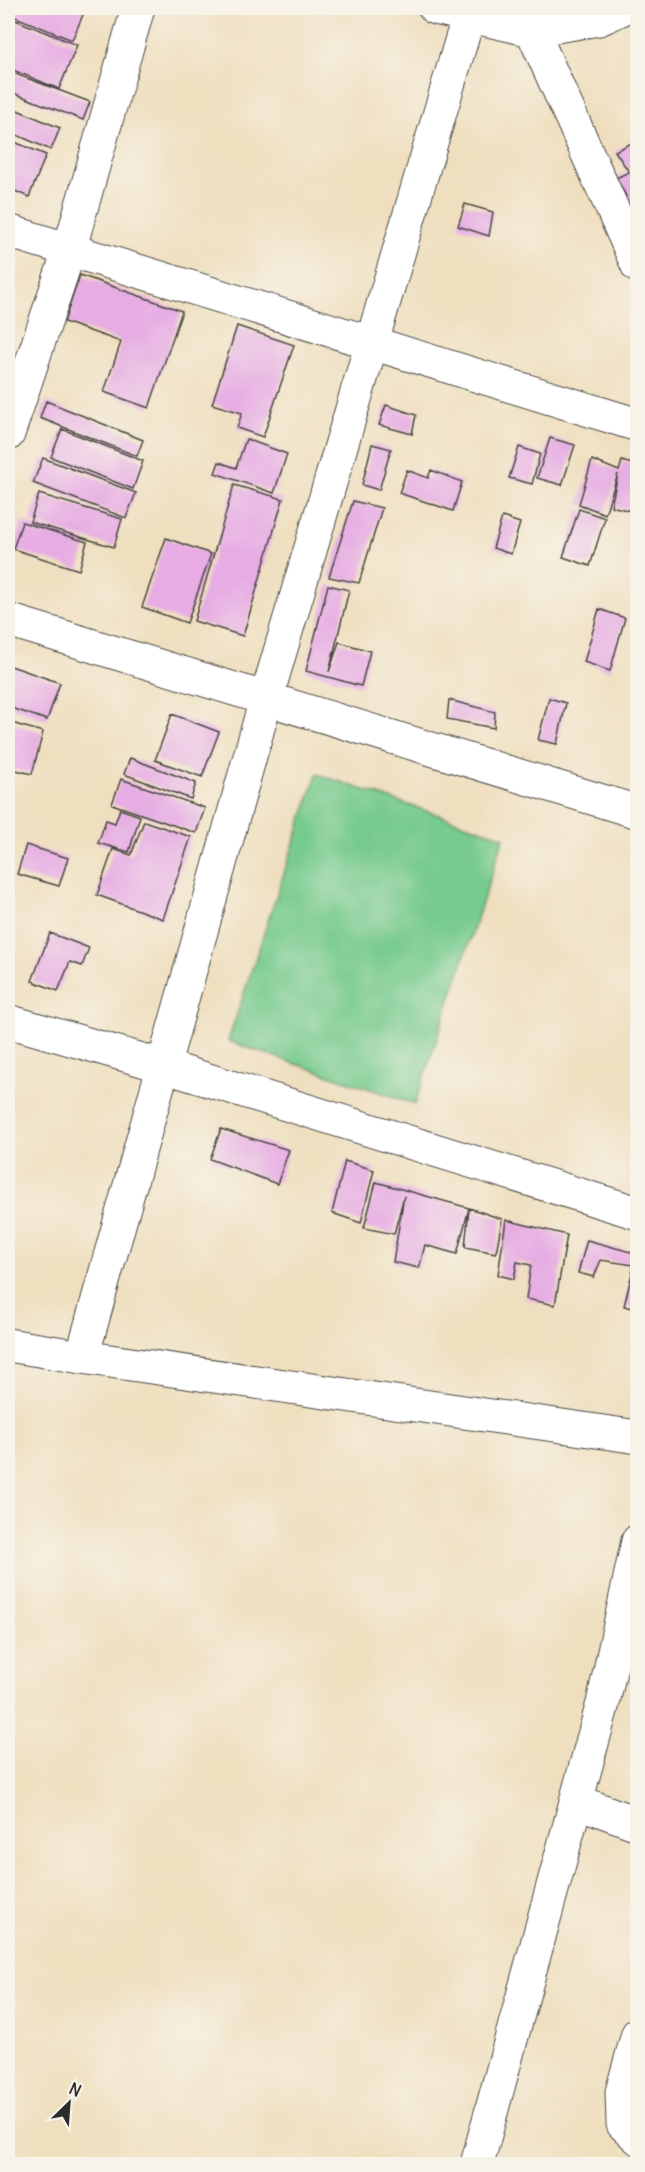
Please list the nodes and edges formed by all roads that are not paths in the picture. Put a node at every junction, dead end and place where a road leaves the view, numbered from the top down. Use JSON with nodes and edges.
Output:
{"nodes":[{"id":1,"x":138,"y":8,"type":"edge"},
{"id":2,"x":435,"y":8,"type":"edge"},
{"id":3,"x":623,"y":8,"type":"edge"},
{"id":4,"x":470,"y":12,"type":"edge"},
{"id":5,"x":532,"y":30,"type":"junction"},
{"id":6,"x":8,"y":231,"type":"edge"},
{"id":7,"x":69,"y":251,"type":"junction"},
{"id":8,"x":638,"y":266,"type":"edge"},
{"id":9,"x":371,"y":341,"type":"junction"},
{"id":10,"x":638,"y":424,"type":"edge"},
{"id":11,"x":8,"y":434,"type":"edge"},
{"id":12,"x":8,"y":620,"type":"edge"},
{"id":13,"x":266,"y":699,"type":"junction"},
{"id":14,"x":638,"y":812,"type":"edge"},
{"id":15,"x":8,"y":1021,"type":"edge"},
{"id":16,"x":164,"y":1066,"type":"junction"},
{"id":17,"x":638,"y":1213,"type":"edge"},
{"id":18,"x":8,"y":1345,"type":"edge"},
{"id":19,"x":82,"y":1358,"type":"junction"},
{"id":20,"x":638,"y":1437,"type":"edge"},
{"id":21,"x":638,"y":1541,"type":"edge"},
{"id":22,"x":576,"y":1801,"type":"junction"},
{"id":23,"x":638,"y":1824,"type":"edge"},
{"id":24,"x":638,"y":2034,"type":"edge"},
{"id":25,"x":638,"y":2138,"type":"edge"},
{"id":26,"x":477,"y":2164,"type":"edge"}],
"edges":[{"from":1,"to":7,"type":"street"},
{"from":2,"to":4,"type":"street"},
{"from":3,"to":5,"type":"street"},
{"from":4,"to":5,"type":"street"},
{"from":4,"to":9,"type":"street"},
{"from":5,"to":8,"type":"street"},
{"from":6,"to":7,"type":"street"},
{"from":7,"to":9,"type":"street"},
{"from":7,"to":11,"type":"street"},
{"from":9,"to":10,"type":"street"},
{"from":9,"to":13,"type":"street"},
{"from":12,"to":13,"type":"street"},
{"from":13,"to":14,"type":"street"},
{"from":13,"to":16,"type":"street"},
{"from":15,"to":16,"type":"street"},
{"from":16,"to":17,"type":"street"},
{"from":16,"to":19,"type":"street"},
{"from":18,"to":19,"type":"street"},
{"from":19,"to":20,"type":"street"},
{"from":21,"to":22,"type":"street"},
{"from":22,"to":23,"type":"street"},
{"from":22,"to":26,"type":"street"},
{"from":24,"to":25,"type":"street"}]}
